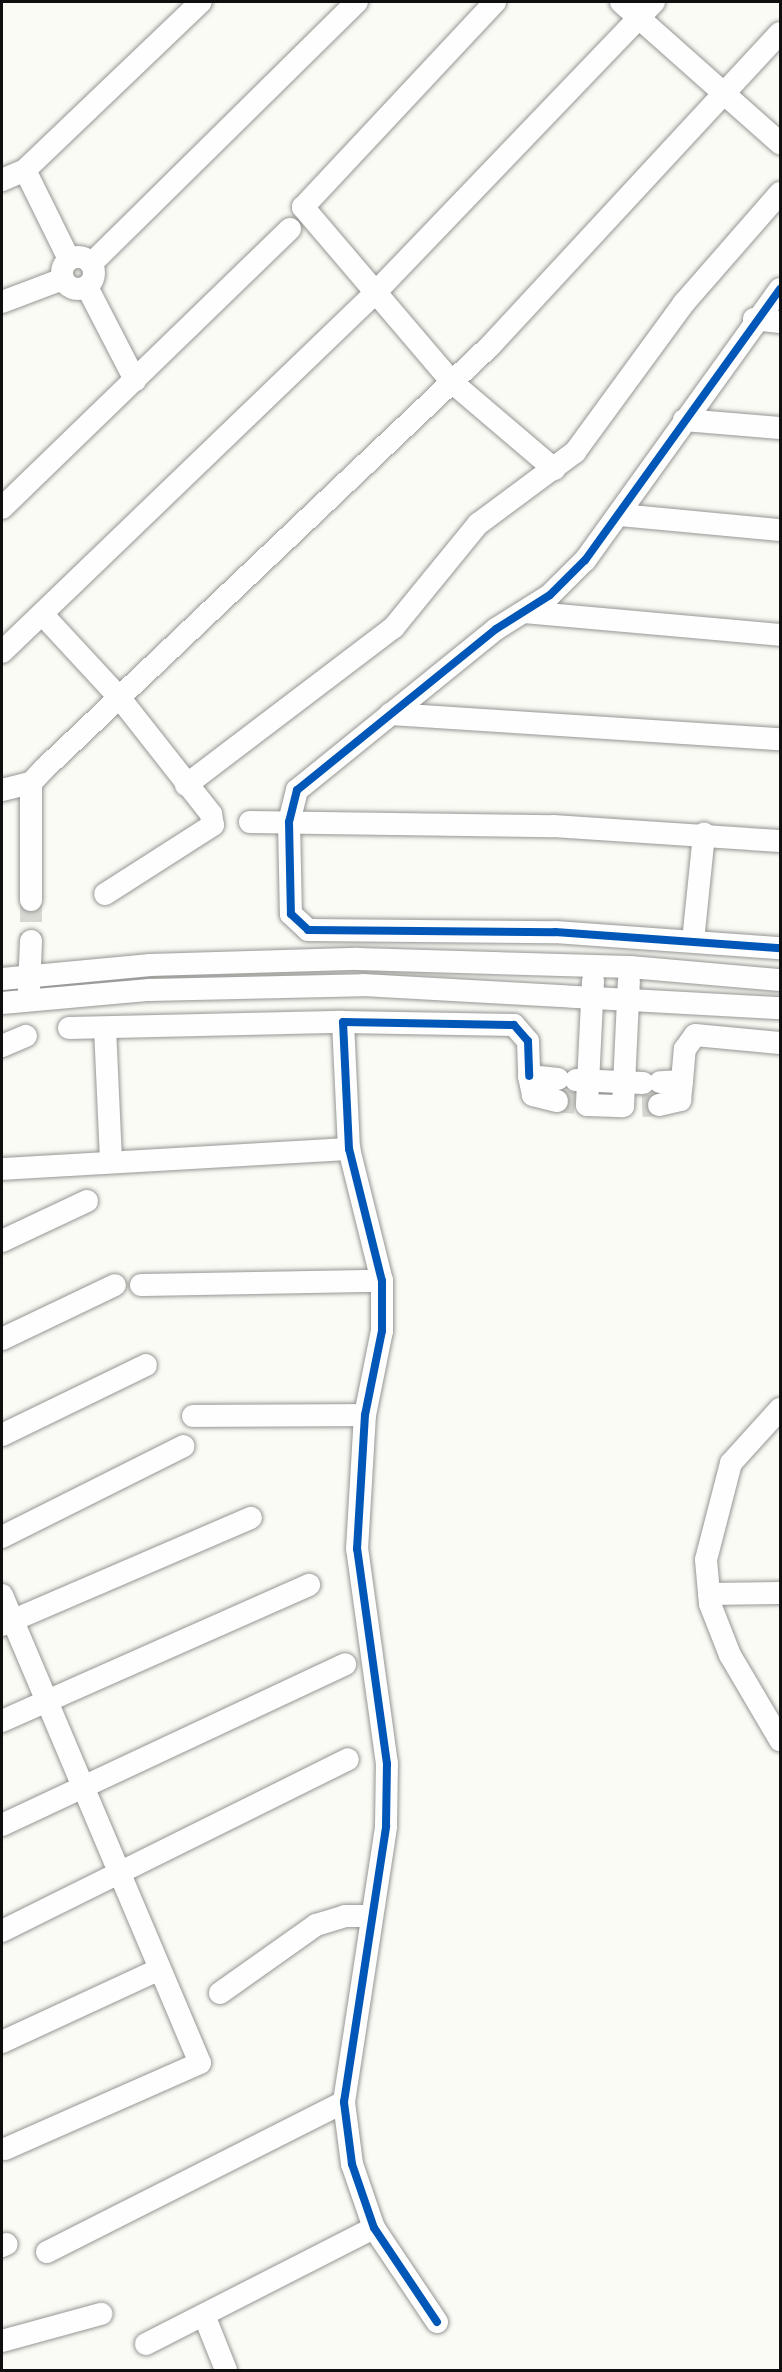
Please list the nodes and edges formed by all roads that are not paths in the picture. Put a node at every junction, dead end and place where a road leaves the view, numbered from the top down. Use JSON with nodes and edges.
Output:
{"nodes":[{"id":1,"x":201,"y":2,"type":"edge"},
{"id":2,"x":357,"y":2,"type":"edge"},
{"id":3,"x":495,"y":2,"type":"edge"},
{"id":4,"x":621,"y":2,"type":"edge"},
{"id":5,"x":654,"y":2,"type":"edge"},
{"id":6,"x":639,"y":19,"type":"junction"},
{"id":7,"x":780,"y":33,"type":"edge"},
{"id":8,"x":722,"y":94,"type":"junction"},
{"id":9,"x":780,"y":143,"type":"edge"},
{"id":10,"x":25,"y":171,"type":"junction"},
{"id":11,"x":2,"y":180,"type":"edge"},
{"id":12,"x":780,"y":193,"type":"edge"},
{"id":13,"x":290,"y":229,"type":"dead end"},
{"id":14,"x":92,"y":263,"type":"junction"},
{"id":15,"x":66,"y":269,"type":"junction"},
{"id":16,"x":87,"y":287,"type":"junction"},
{"id":17,"x":780,"y":289,"type":"edge"},
{"id":18,"x":375,"y":293,"type":"junction"},
{"id":19,"x":2,"y":302,"type":"edge"},
{"id":20,"x":754,"y":320,"type":"junction"},
{"id":21,"x":780,"y":322,"type":"edge"},
{"id":22,"x":135,"y":380,"type":"junction"},
{"id":23,"x":453,"y":382,"type":"junction"},
{"id":24,"x":684,"y":420,"type":"junction"},
{"id":25,"x":780,"y":428,"type":"edge"},
{"id":26,"x":554,"y":469,"type":"junction"},
{"id":27,"x":2,"y":508,"type":"edge"},
{"id":28,"x":621,"y":515,"type":"junction"},
{"id":29,"x":780,"y":530,"type":"edge"},
{"id":30,"x":524,"y":612,"type":"junction"},
{"id":31,"x":43,"y":615,"type":"junction"},
{"id":32,"x":780,"y":635,"type":"edge"},
{"id":33,"x":2,"y":652,"type":"edge"},
{"id":34,"x":119,"y":697,"type":"junction"},
{"id":35,"x":390,"y":714,"type":"junction"},
{"id":36,"x":780,"y":739,"type":"edge"},
{"id":37,"x":31,"y":783,"type":"junction"},
{"id":38,"x":186,"y":785,"type":"junction"},
{"id":39,"x":2,"y":790,"type":"edge"},
{"id":40,"x":250,"y":822,"type":"dead end"},
{"id":41,"x":289,"y":822,"type":"junction"},
{"id":42,"x":704,"y":834,"type":"junction"},
{"id":43,"x":780,"y":841,"type":"edge"},
{"id":44,"x":105,"y":894,"type":"dead end"},
{"id":45,"x":31,"y":900,"type":"tunnel mouth"},
{"id":46,"x":31,"y":941,"type":"tunnel mouth"},
{"id":47,"x":693,"y":941,"type":"junction"},
{"id":48,"x":780,"y":948,"type":"edge"},
{"id":49,"x":594,"y":966,"type":"junction"},
{"id":50,"x":630,"y":967,"type":"junction"},
{"id":51,"x":30,"y":976,"type":"junction"},
{"id":52,"x":2,"y":979,"type":"edge"},
{"id":53,"x":780,"y":980,"type":"edge"},
{"id":54,"x":591,"y":995,"type":"junction"},
{"id":55,"x":629,"y":996,"type":"junction"},
{"id":56,"x":28,"y":1000,"type":"junction"},
{"id":57,"x":2,"y":1003,"type":"edge"},
{"id":58,"x":780,"y":1008,"type":"edge"},
{"id":59,"x":343,"y":1022,"type":"junction"},
{"id":60,"x":69,"y":1028,"type":"dead end"},
{"id":61,"x":105,"y":1028,"type":"junction"},
{"id":62,"x":26,"y":1036,"type":"dead end"},
{"id":63,"x":780,"y":1043,"type":"edge"},
{"id":64,"x":2,"y":1046,"type":"edge"},
{"id":65,"x":682,"y":1081,"type":"junction"},
{"id":66,"x":642,"y":1082,"type":"junction"},
{"id":67,"x":574,"y":1091,"type":"junction"},
{"id":68,"x":641,"y":1106,"type":"junction"},
{"id":69,"x":349,"y":1149,"type":"junction"},
{"id":70,"x":111,"y":1162,"type":"junction"},
{"id":71,"x":2,"y":1169,"type":"edge"},
{"id":72,"x":87,"y":1201,"type":"dead end"},
{"id":73,"x":2,"y":1241,"type":"edge"},
{"id":74,"x":381,"y":1281,"type":"junction"},
{"id":75,"x":115,"y":1285,"type":"dead end"},
{"id":76,"x":141,"y":1285,"type":"dead end"},
{"id":77,"x":2,"y":1339,"type":"edge"},
{"id":78,"x":146,"y":1365,"type":"dead end"},
{"id":79,"x":780,"y":1409,"type":"edge"},
{"id":80,"x":365,"y":1415,"type":"junction"},
{"id":81,"x":193,"y":1416,"type":"dead end"},
{"id":82,"x":770,"y":1428,"type":"edge"},
{"id":83,"x":2,"y":1434,"type":"edge"},
{"id":84,"x":184,"y":1446,"type":"dead end"},
{"id":85,"x":251,"y":1518,"type":"dead end"},
{"id":86,"x":2,"y":1537,"type":"edge"},
{"id":87,"x":309,"y":1586,"type":"dead end"},
{"id":88,"x":780,"y":1593,"type":"edge"},
{"id":89,"x":709,"y":1594,"type":"junction"},
{"id":90,"x":2,"y":1595,"type":"edge"},
{"id":91,"x":7,"y":1623,"type":"edge"},
{"id":92,"x":345,"y":1664,"type":"dead end"},
{"id":93,"x":46,"y":1701,"type":"junction"},
{"id":94,"x":2,"y":1721,"type":"edge"},
{"id":95,"x":780,"y":1740,"type":"edge"},
{"id":96,"x":348,"y":1759,"type":"dead end"},
{"id":97,"x":82,"y":1787,"type":"junction"},
{"id":98,"x":2,"y":1825,"type":"edge"},
{"id":99,"x":119,"y":1873,"type":"junction"},
{"id":100,"x":369,"y":1916,"type":"junction"},
{"id":101,"x":2,"y":1931,"type":"edge"},
{"id":102,"x":160,"y":1969,"type":"junction"},
{"id":103,"x":220,"y":1993,"type":"dead end"},
{"id":104,"x":2,"y":2042,"type":"edge"},
{"id":105,"x":344,"y":2102,"type":"junction"},
{"id":106,"x":5,"y":2149,"type":"dead end"},
{"id":107,"x":374,"y":2228,"type":"junction"},
{"id":108,"x":47,"y":2252,"type":"dead end"},
{"id":109,"x":101,"y":2314,"type":"dead end"},
{"id":110,"x":204,"y":2315,"type":"junction"},
{"id":111,"x":437,"y":2322,"type":"dead end"},
{"id":112,"x":2,"y":2341,"type":"edge"},
{"id":113,"x":146,"y":2344,"type":"dead end"},
{"id":114,"x":226,"y":2370,"type":"edge"}],
"edges":[{"from":1,"to":10,"type":"street"},
{"from":2,"to":14,"type":"street"},
{"from":3,"to":18,"type":"street"},
{"from":4,"to":6,"type":"street"},
{"from":5,"to":6,"type":"street"},
{"from":6,"to":8,"type":"street"},
{"from":6,"to":18,"type":"street"},
{"from":7,"to":8,"type":"street"},
{"from":8,"to":9,"type":"street"},
{"from":8,"to":23,"type":"street"},
{"from":10,"to":11,"type":"street"},
{"from":10,"to":15,"type":"street"},
{"from":12,"to":26,"type":"street"},
{"from":13,"to":22,"type":"street"},
{"from":14,"to":15,"type":"street"},
{"from":14,"to":16,"type":"street"},
{"from":15,"to":16,"type":"street"},
{"from":15,"to":19,"type":"street"},
{"from":16,"to":22,"type":"street"},
{"from":17,"to":20,"type":"street"},
{"from":18,"to":23,"type":"street"},
{"from":18,"to":31,"type":"street"},
{"from":20,"to":21,"type":"street"},
{"from":20,"to":24,"type":"street"},
{"from":22,"to":27,"type":"street"},
{"from":23,"to":26,"type":"street"},
{"from":23,"to":34,"type":"street"},
{"from":24,"to":25,"type":"street"},
{"from":24,"to":28,"type":"street"},
{"from":26,"to":38,"type":"street"},
{"from":28,"to":29,"type":"street"},
{"from":28,"to":30,"type":"street"},
{"from":30,"to":32,"type":"street"},
{"from":30,"to":35,"type":"street"},
{"from":31,"to":33,"type":"street"},
{"from":31,"to":34,"type":"street"},
{"from":34,"to":37,"type":"street"},
{"from":34,"to":38,"type":"street"},
{"from":35,"to":36,"type":"street"},
{"from":35,"to":41,"type":"street"},
{"from":37,"to":39,"type":"street"},
{"from":37,"to":45,"type":"street"},
{"from":38,"to":44,"type":"street"},
{"from":40,"to":41,"type":"street"},
{"from":41,"to":42,"type":"street"},
{"from":41,"to":47,"type":"street"},
{"from":42,"to":43,"type":"street"},
{"from":42,"to":47,"type":"street"},
{"from":46,"to":51,"type":"street"},
{"from":47,"to":48,"type":"street"},
{"from":49,"to":50,"type":"street"},
{"from":49,"to":51,"type":"street"},
{"from":49,"to":54,"type":"street"},
{"from":50,"to":53,"type":"street"},
{"from":50,"to":55,"type":"street"},
{"from":51,"to":52,"type":"street"},
{"from":51,"to":56,"type":"street"},
{"from":54,"to":55,"type":"street"},
{"from":54,"to":56,"type":"street"},
{"from":54,"to":67,"type":"street"},
{"from":55,"to":58,"type":"street"},
{"from":55,"to":66,"type":"street"},
{"from":56,"to":57,"type":"street"},
{"from":59,"to":61,"type":"street"},
{"from":59,"to":67,"type":"street"},
{"from":59,"to":69,"type":"street"},
{"from":60,"to":61,"type":"street"},
{"from":61,"to":70,"type":"street"},
{"from":62,"to":64,"type":"street"},
{"from":63,"to":65,"type":"street"},
{"from":65,"to":66,"type":"street"},
{"from":65,"to":68,"type":"street"},
{"from":66,"to":67,"type":"street"},
{"from":66,"to":68,"type":"street"},
{"from":67,"to":68,"type":"street"},
{"from":69,"to":70,"type":"street"},
{"from":69,"to":74,"type":"street"},
{"from":70,"to":71,"type":"street"},
{"from":72,"to":73,"type":"street"},
{"from":74,"to":76,"type":"street"},
{"from":74,"to":80,"type":"street"},
{"from":75,"to":77,"type":"street"},
{"from":78,"to":83,"type":"street"},
{"from":79,"to":82,"type":"street"},
{"from":80,"to":81,"type":"street"},
{"from":80,"to":100,"type":"street"},
{"from":82,"to":89,"type":"street"},
{"from":84,"to":86,"type":"street"},
{"from":85,"to":91,"type":"street"},
{"from":87,"to":93,"type":"street"},
{"from":88,"to":89,"type":"street"},
{"from":89,"to":95,"type":"street"},
{"from":90,"to":91,"type":"street"},
{"from":91,"to":93,"type":"street"},
{"from":92,"to":97,"type":"street"},
{"from":93,"to":94,"type":"street"},
{"from":93,"to":97,"type":"street"},
{"from":96,"to":99,"type":"street"},
{"from":97,"to":98,"type":"street"},
{"from":97,"to":99,"type":"street"},
{"from":99,"to":101,"type":"street"},
{"from":99,"to":102,"type":"street"},
{"from":100,"to":103,"type":"street"},
{"from":100,"to":105,"type":"street"},
{"from":102,"to":104,"type":"street"},
{"from":102,"to":106,"type":"street"},
{"from":105,"to":107,"type":"street"},
{"from":105,"to":108,"type":"street"},
{"from":107,"to":110,"type":"street"},
{"from":107,"to":111,"type":"street"},
{"from":109,"to":112,"type":"street"},
{"from":110,"to":113,"type":"street"},
{"from":110,"to":114,"type":"street"}]}
